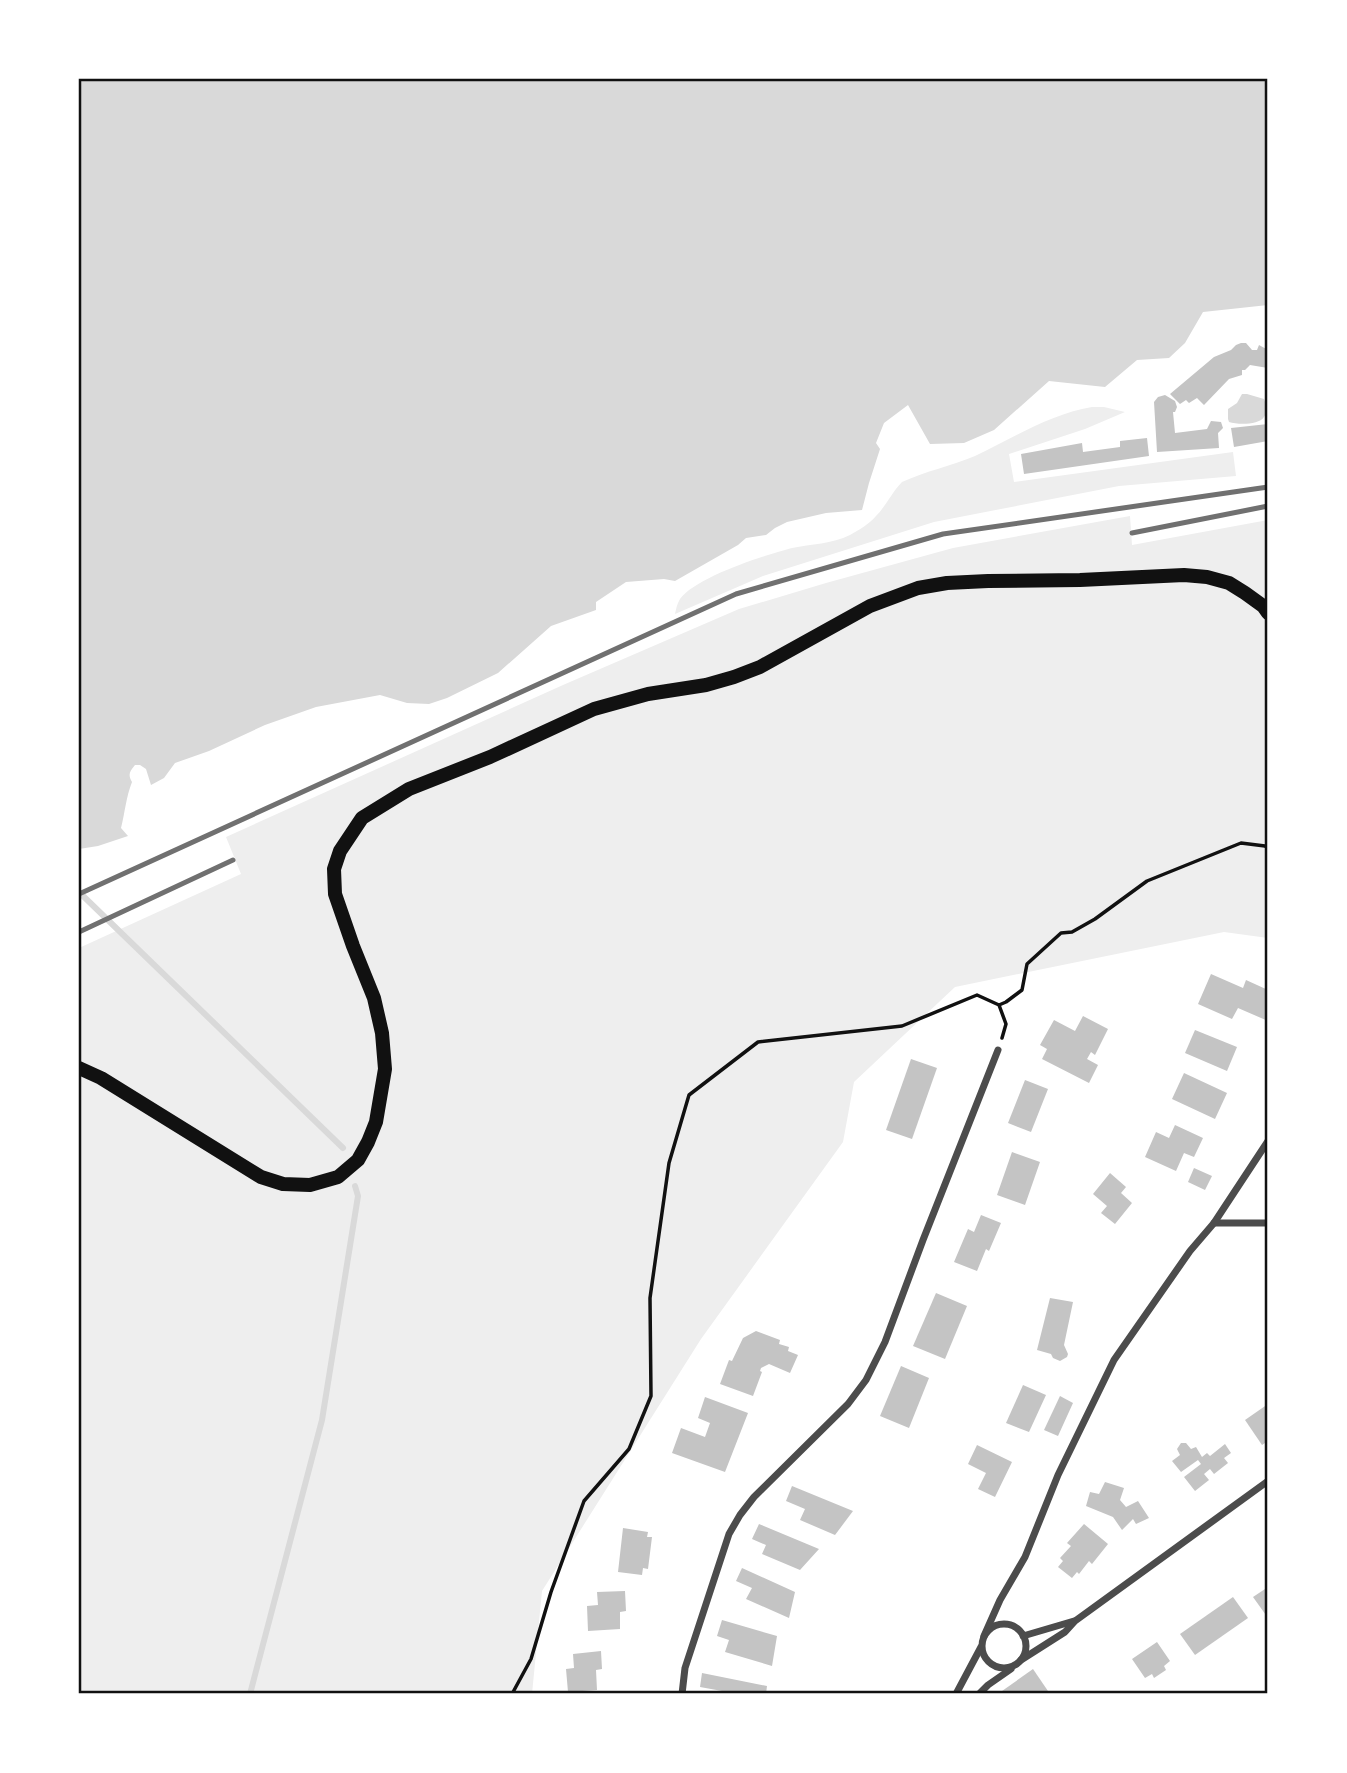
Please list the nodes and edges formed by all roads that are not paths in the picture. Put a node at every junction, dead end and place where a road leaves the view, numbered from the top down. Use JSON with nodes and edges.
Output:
{"nodes":[{"id":1,"x":1268,"y":613,"type":"edge"},
{"id":2,"x":998,"y":1050,"type":"road end"},
{"id":3,"x":79,"y":1068,"type":"edge"},
{"id":4,"x":1268,"y":1141,"type":"edge"},
{"id":5,"x":1214,"y":1223,"type":"junction"},
{"id":6,"x":1268,"y":1223,"type":"edge"},
{"id":7,"x":1268,"y":1481,"type":"edge"},
{"id":8,"x":1074,"y":1621,"type":"junction"},
{"id":9,"x":984,"y":1636,"type":"junction"},
{"id":10,"x":1023,"y":1636,"type":"junction"},
{"id":11,"x":981,"y":1647,"type":"junction"},
{"id":12,"x":1019,"y":1663,"type":"junction"},
{"id":13,"x":682,"y":1694,"type":"edge"},
{"id":14,"x":956,"y":1694,"type":"edge"},
{"id":15,"x":979,"y":1694,"type":"edge"}],
"edges":[{"from":1,"to":3,"type":"main road"},
{"from":2,"to":13,"type":"street"},
{"from":4,"to":5,"type":"street"},
{"from":5,"to":6,"type":"street"},
{"from":5,"to":9,"type":"street"},
{"from":7,"to":8,"type":"street"},
{"from":8,"to":10,"type":"street"},
{"from":8,"to":12,"type":"street"},
{"from":9,"to":10,"type":"street"},
{"from":9,"to":11,"type":"street"},
{"from":10,"to":12,"type":"street"},
{"from":11,"to":12,"type":"street"},
{"from":11,"to":14,"type":"street"},
{"from":12,"to":15,"type":"street"}]}
